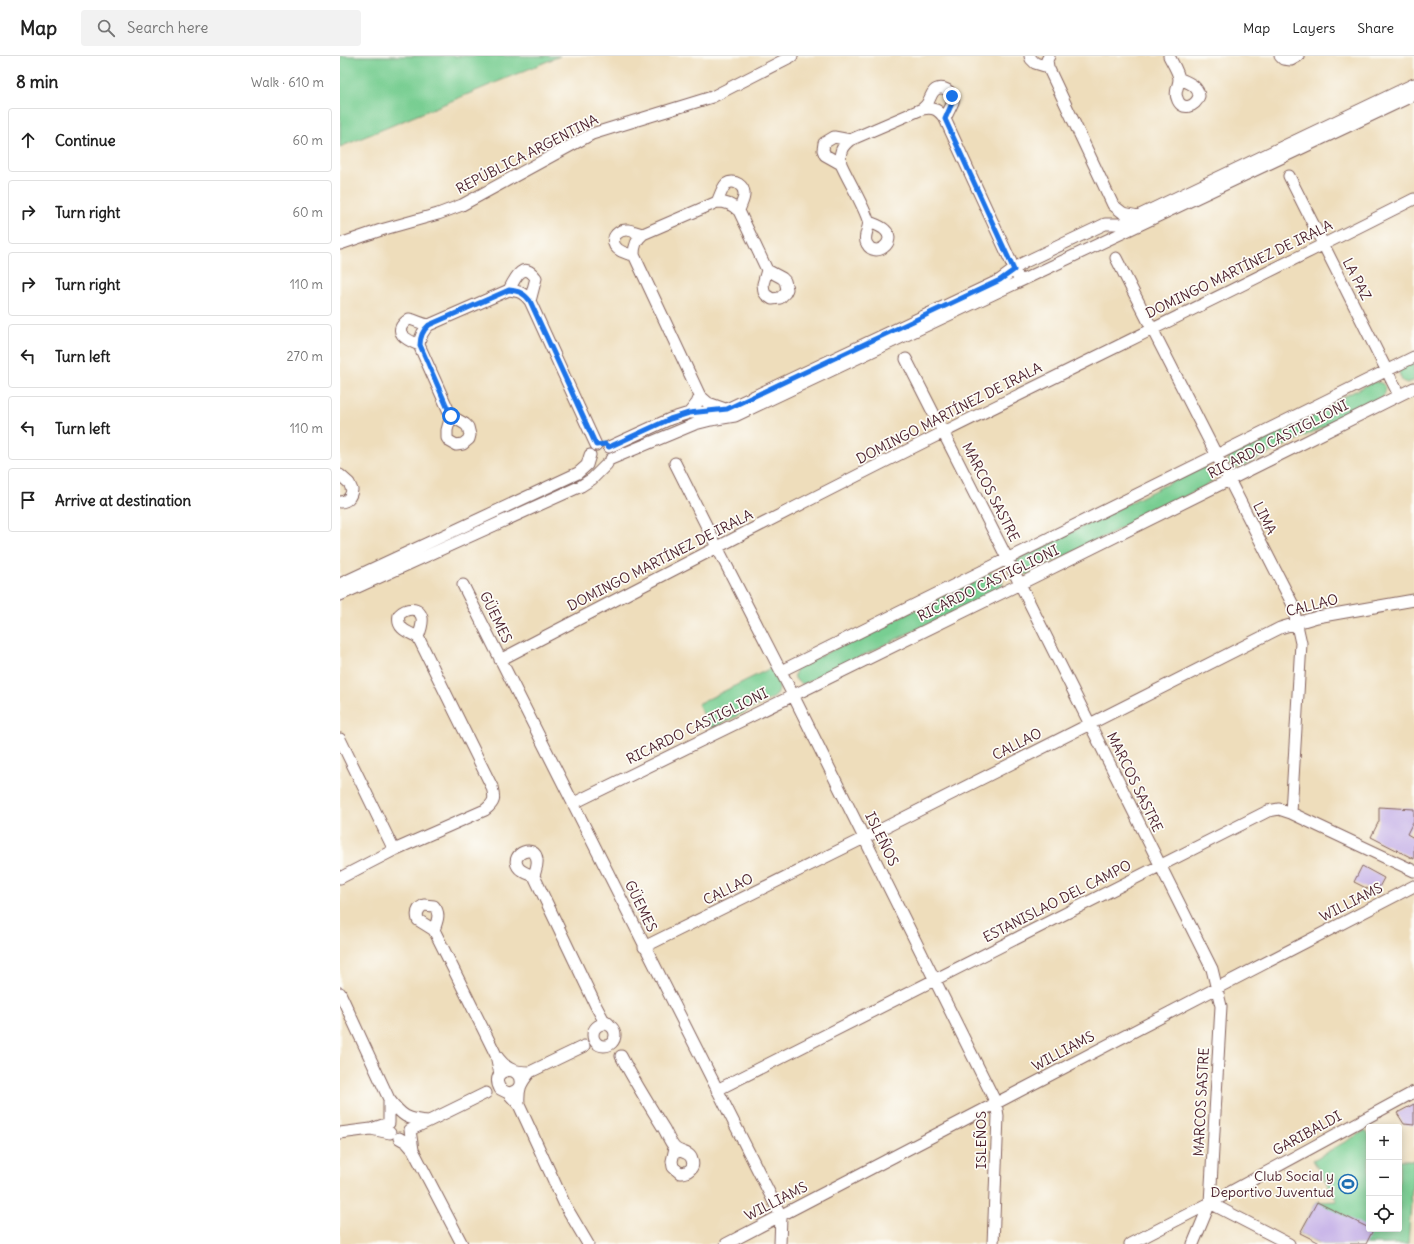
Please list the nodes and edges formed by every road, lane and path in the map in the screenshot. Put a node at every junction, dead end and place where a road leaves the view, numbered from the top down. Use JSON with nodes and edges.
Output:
{"nodes":[{"id":1,"x":792,"y":56,"type":"edge"},
{"id":2,"x":1030,"y":56,"type":"edge"},
{"id":3,"x":1168,"y":56,"type":"edge"},
{"id":4,"x":1280,"y":56,"type":"edge"},
{"id":5,"x":1298,"y":56,"type":"edge"},
{"id":6,"x":1048,"y":62,"type":"edge"},
{"id":7,"x":1179,"y":78,"type":"dead end"},
{"id":8,"x":1414,"y":84,"type":"edge"},
{"id":9,"x":1414,"y":95,"type":"edge"},
{"id":10,"x":922,"y":109,"type":"junction"},
{"id":11,"x":945,"y":119,"type":"junction"},
{"id":12,"x":850,"y":140,"type":"junction"},
{"id":13,"x":841,"y":164,"type":"junction"},
{"id":14,"x":1289,"y":176,"type":"dead end"},
{"id":15,"x":1414,"y":199,"type":"edge"},
{"id":16,"x":717,"y":202,"type":"junction"},
{"id":17,"x":1113,"y":205,"type":"junction"},
{"id":18,"x":739,"y":210,"type":"junction"},
{"id":19,"x":1138,"y":216,"type":"junction"},
{"id":20,"x":869,"y":222,"type":"dead end"},
{"id":21,"x":1105,"y":224,"type":"junction"},
{"id":22,"x":1123,"y":228,"type":"junction"},
{"id":23,"x":643,"y":234,"type":"junction"},
{"id":24,"x":340,"y":244,"type":"edge"},
{"id":25,"x":1323,"y":245,"type":"junction"},
{"id":26,"x":634,"y":255,"type":"junction"},
{"id":27,"x":1116,"y":258,"type":"dead end"},
{"id":28,"x":767,"y":270,"type":"dead end"},
{"id":29,"x":1014,"y":270,"type":"junction"},
{"id":30,"x":1020,"y":281,"type":"junction"},
{"id":31,"x":509,"y":290,"type":"junction"},
{"id":32,"x":530,"y":301,"type":"junction"},
{"id":33,"x":429,"y":325,"type":"junction"},
{"id":34,"x":1151,"y":329,"type":"junction"},
{"id":35,"x":420,"y":345,"type":"junction"},
{"id":36,"x":1414,"y":357,"type":"edge"},
{"id":37,"x":906,"y":359,"type":"dead end"},
{"id":38,"x":1387,"y":371,"type":"junction"},
{"id":39,"x":1414,"y":388,"type":"edge"},
{"id":40,"x":1399,"y":395,"type":"junction"},
{"id":41,"x":700,"y":396,"type":"junction"},
{"id":42,"x":727,"y":409,"type":"junction"},
{"id":43,"x":689,"y":413,"type":"junction"},
{"id":44,"x":451,"y":416,"type":"dead end"},
{"id":45,"x":943,"y":432,"type":"junction"},
{"id":46,"x":596,"y":445,"type":"junction"},
{"id":47,"x":609,"y":447,"type":"junction"},
{"id":48,"x":590,"y":455,"type":"junction"},
{"id":49,"x":1216,"y":456,"type":"junction"},
{"id":50,"x":609,"y":462,"type":"junction"},
{"id":51,"x":675,"y":463,"type":"dead end"},
{"id":52,"x":340,"y":476,"type":"edge"},
{"id":53,"x":1228,"y":481,"type":"junction"},
{"id":54,"x":340,"y":502,"type":"edge"},
{"id":55,"x":717,"y":547,"type":"junction"},
{"id":56,"x":1007,"y":558,"type":"junction"},
{"id":57,"x":340,"y":584,"type":"edge"},
{"id":58,"x":1020,"y":584,"type":"junction"},
{"id":59,"x":463,"y":585,"type":"dead end"},
{"id":60,"x":340,"y":595,"type":"edge"},
{"id":61,"x":1414,"y":600,"type":"edge"},
{"id":62,"x":1297,"y":623,"type":"junction"},
{"id":63,"x":418,"y":637,"type":"dead end"},
{"id":64,"x":500,"y":660,"type":"junction"},
{"id":65,"x":781,"y":671,"type":"junction"},
{"id":66,"x":793,"y":695,"type":"junction"},
{"id":67,"x":1090,"y":724,"type":"junction"},
{"id":68,"x":340,"y":739,"type":"edge"},
{"id":69,"x":574,"y":803,"type":"junction"},
{"id":70,"x":1291,"y":813,"type":"junction"},
{"id":71,"x":864,"y":838,"type":"junction"},
{"id":72,"x":394,"y":850,"type":"junction"},
{"id":73,"x":1160,"y":866,"type":"junction"},
{"id":74,"x":1414,"y":871,"type":"edge"},
{"id":75,"x":534,"y":876,"type":"dead end"},
{"id":76,"x":340,"y":878,"type":"edge"},
{"id":77,"x":1414,"y":886,"type":"edge"},
{"id":78,"x":434,"y":930,"type":"dead end"},
{"id":79,"x":644,"y":946,"type":"junction"},
{"id":80,"x":935,"y":980,"type":"junction"},
{"id":81,"x":1217,"y":988,"type":"junction"},
{"id":82,"x":340,"y":993,"type":"edge"},
{"id":83,"x":596,"y":1006,"type":"junction"},
{"id":84,"x":609,"y":1024,"type":"junction"},
{"id":85,"x":594,"y":1032,"type":"junction"},
{"id":86,"x":608,"y":1043,"type":"junction"},
{"id":87,"x":584,"y":1046,"type":"junction"},
{"id":88,"x":496,"y":1055,"type":"junction"},
{"id":89,"x":514,"y":1071,"type":"junction"},
{"id":90,"x":530,"y":1072,"type":"junction"},
{"id":91,"x":499,"y":1078,"type":"junction"},
{"id":92,"x":520,"y":1086,"type":"junction"},
{"id":93,"x":717,"y":1090,"type":"junction"},
{"id":94,"x":1414,"y":1092,"type":"edge"},
{"id":95,"x":486,"y":1093,"type":"junction"},
{"id":96,"x":506,"y":1093,"type":"junction"},
{"id":97,"x":389,"y":1099,"type":"junction"},
{"id":98,"x":996,"y":1103,"type":"junction"},
{"id":99,"x":520,"y":1104,"type":"junction"},
{"id":100,"x":404,"y":1116,"type":"junction"},
{"id":101,"x":429,"y":1121,"type":"junction"},
{"id":102,"x":410,"y":1130,"type":"junction"},
{"id":103,"x":392,"y":1131,"type":"junction"},
{"id":104,"x":340,"y":1133,"type":"edge"},
{"id":105,"x":675,"y":1148,"type":"dead end"},
{"id":106,"x":413,"y":1150,"type":"junction"},
{"id":107,"x":1210,"y":1203,"type":"junction"},
{"id":108,"x":781,"y":1216,"type":"junction"},
{"id":109,"x":462,"y":1244,"type":"edge"},
{"id":110,"x":588,"y":1244,"type":"edge"},
{"id":111,"x":726,"y":1244,"type":"edge"},
{"id":112,"x":780,"y":1244,"type":"edge"},
{"id":113,"x":993,"y":1244,"type":"edge"},
{"id":114,"x":1130,"y":1244,"type":"edge"},
{"id":115,"x":1193,"y":1244,"type":"edge"},
{"id":116,"x":1289,"y":1244,"type":"edge"}],
"edges":[{"from":1,"to":24,"type":"street","name":"REPÚBLICA ARGENTINA"},
{"from":2,"to":6,"type":"street"},
{"from":3,"to":7,"type":"street"},
{"from":4,"to":5,"type":"street"},
{"from":6,"to":17,"type":"street"},
{"from":8,"to":19,"type":"street"},
{"from":9,"to":22,"type":"street"},
{"from":10,"to":11,"type":"street"},
{"from":10,"to":11,"type":"street"},
{"from":10,"to":12,"type":"street"},
{"from":11,"to":29,"type":"street"},
{"from":12,"to":13,"type":"street"},
{"from":12,"to":13,"type":"street"},
{"from":13,"to":20,"type":"street"},
{"from":14,"to":25,"type":"street","name":"LA PAZ"},
{"from":15,"to":25,"type":"street","name":"DOMINGO MARTÍNEZ DE IRALA"},
{"from":16,"to":18,"type":"street"},
{"from":16,"to":18,"type":"street"},
{"from":16,"to":23,"type":"street"},
{"from":17,"to":19,"type":"street"},
{"from":17,"to":21,"type":"street"},
{"from":18,"to":28,"type":"street"},
{"from":19,"to":22,"type":"street"},
{"from":21,"to":22,"type":"street"},
{"from":21,"to":29,"type":"street"},
{"from":22,"to":30,"type":"street"},
{"from":23,"to":26,"type":"street"},
{"from":23,"to":26,"type":"street"},
{"from":25,"to":34,"type":"street","name":"DOMINGO MARTÍNEZ DE IRALA"},
{"from":25,"to":38,"type":"street","name":"LA PAZ"},
{"from":26,"to":41,"type":"street"},
{"from":27,"to":34,"type":"street","name":"LIMA"},
{"from":29,"to":30,"type":"street"},
{"from":29,"to":42,"type":"street"},
{"from":30,"to":50,"type":"street"},
{"from":31,"to":32,"type":"street"},
{"from":31,"to":32,"type":"street"},
{"from":31,"to":33,"type":"street"},
{"from":32,"to":46,"type":"street"},
{"from":33,"to":35,"type":"street"},
{"from":33,"to":35,"type":"street"},
{"from":34,"to":45,"type":"street","name":"DOMINGO MARTÍNEZ DE IRALA"},
{"from":34,"to":49,"type":"street","name":"LIMA"},
{"from":35,"to":44,"type":"street"},
{"from":36,"to":38,"type":"street","name":"RICARDO CASTIGLIONI"},
{"from":37,"to":45,"type":"street","name":"MARCOS SASTRE"},
{"from":38,"to":40,"type":"street","name":"LA PAZ"},
{"from":38,"to":49,"type":"street","name":"RICARDO CASTIGLIONI"},
{"from":39,"to":40,"type":"street","name":"RICARDO CASTIGLIONI"},
{"from":40,"to":53,"type":"street","name":"RICARDO CASTIGLIONI"},
{"from":41,"to":42,"type":"street"},
{"from":41,"to":43,"type":"street"},
{"from":42,"to":43,"type":"street"},
{"from":43,"to":47,"type":"street"},
{"from":45,"to":55,"type":"street","name":"DOMINGO MARTÍNEZ DE IRALA"},
{"from":45,"to":56,"type":"street","name":"MARCOS SASTRE"},
{"from":46,"to":47,"type":"street"},
{"from":46,"to":48,"type":"street"},
{"from":47,"to":50,"type":"street"},
{"from":48,"to":50,"type":"street"},
{"from":48,"to":57,"type":"street"},
{"from":49,"to":53,"type":"street","name":"LIMA"},
{"from":49,"to":56,"type":"street","name":"RICARDO CASTIGLIONI"},
{"from":50,"to":60,"type":"street"},
{"from":51,"to":55,"type":"street","name":"ISLEÑOS"},
{"from":52,"to":54,"type":"street"},
{"from":53,"to":58,"type":"street","name":"RICARDO CASTIGLIONI"},
{"from":53,"to":62,"type":"street","name":"LIMA"},
{"from":55,"to":64,"type":"street","name":"DOMINGO MARTÍNEZ DE IRALA"},
{"from":55,"to":65,"type":"street","name":"ISLEÑOS"},
{"from":56,"to":58,"type":"street","name":"MARCOS SASTRE"},
{"from":56,"to":65,"type":"street","name":"RICARDO CASTIGLIONI"},
{"from":58,"to":66,"type":"street","name":"RICARDO CASTIGLIONI"},
{"from":58,"to":67,"type":"street","name":"MARCOS SASTRE"},
{"from":59,"to":64,"type":"street","name":"GÜEMES"},
{"from":61,"to":62,"type":"street","name":"CALLAO"},
{"from":62,"to":67,"type":"street","name":"CALLAO"},
{"from":62,"to":70,"type":"street","name":"LIMA"},
{"from":63,"to":72,"type":"street"},
{"from":64,"to":69,"type":"street","name":"GÜEMES"},
{"from":65,"to":66,"type":"street","name":"ISLEÑOS"},
{"from":66,"to":69,"type":"street","name":"RICARDO CASTIGLIONI"},
{"from":66,"to":71,"type":"street","name":"ISLEÑOS"},
{"from":67,"to":71,"type":"street","name":"CALLAO"},
{"from":67,"to":73,"type":"street","name":"MARCOS SASTRE"},
{"from":68,"to":72,"type":"street"},
{"from":69,"to":79,"type":"street","name":"GÜEMES"},
{"from":70,"to":73,"type":"street","name":"ESTANISLAO DEL CAMPO"},
{"from":70,"to":74,"type":"street","name":"ESTANISLAO DEL CAMPO"},
{"from":71,"to":79,"type":"street","name":"CALLAO"},
{"from":71,"to":80,"type":"street","name":"ISLEÑOS"},
{"from":72,"to":76,"type":"street"},
{"from":73,"to":80,"type":"street","name":"ESTANISLAO DEL CAMPO"},
{"from":73,"to":81,"type":"street","name":"MARCOS SASTRE"},
{"from":75,"to":83,"type":"street"},
{"from":77,"to":81,"type":"street","name":"WILLIAMS"},
{"from":78,"to":88,"type":"street"},
{"from":79,"to":93,"type":"street","name":"GÜEMES"},
{"from":80,"to":93,"type":"street","name":"ESTANISLAO DEL CAMPO"},
{"from":80,"to":98,"type":"street","name":"ISLEÑOS"},
{"from":81,"to":98,"type":"street","name":"WILLIAMS"},
{"from":81,"to":107,"type":"street","name":"MARCOS SASTRE"},
{"from":82,"to":97,"type":"street"},
{"from":83,"to":84,"type":"street"},
{"from":83,"to":85,"type":"street"},
{"from":84,"to":85,"type":"street"},
{"from":84,"to":86,"type":"street"},
{"from":85,"to":86,"type":"street"},
{"from":85,"to":87,"type":"street"},
{"from":86,"to":87,"type":"street"},
{"from":86,"to":105,"type":"street"},
{"from":87,"to":90,"type":"street"},
{"from":88,"to":89,"type":"street"},
{"from":88,"to":91,"type":"street"},
{"from":89,"to":90,"type":"street"},
{"from":89,"to":91,"type":"street"},
{"from":89,"to":92,"type":"street"},
{"from":90,"to":92,"type":"street"},
{"from":91,"to":95,"type":"street"},
{"from":91,"to":96,"type":"street"},
{"from":92,"to":96,"type":"street"},
{"from":92,"to":99,"type":"street"},
{"from":93,"to":108,"type":"street","name":"GÜEMES"},
{"from":94,"to":107,"type":"street","name":"GARIBALDI"},
{"from":95,"to":96,"type":"street"},
{"from":95,"to":101,"type":"street"},
{"from":96,"to":99,"type":"street"},
{"from":97,"to":100,"type":"street"},
{"from":97,"to":103,"type":"street"},
{"from":98,"to":108,"type":"street","name":"WILLIAMS"},
{"from":98,"to":113,"type":"street","name":"ISLEÑOS"},
{"from":99,"to":110,"type":"street"},
{"from":100,"to":101,"type":"street"},
{"from":100,"to":102,"type":"street"},
{"from":100,"to":103,"type":"street"},
{"from":101,"to":102,"type":"street"},
{"from":102,"to":103,"type":"street"},
{"from":102,"to":106,"type":"street"},
{"from":103,"to":104,"type":"street"},
{"from":103,"to":106,"type":"street"},
{"from":106,"to":109,"type":"street"},
{"from":107,"to":114,"type":"street","name":"GARIBALDI"},
{"from":107,"to":115,"type":"street","name":"MARCOS SASTRE"},
{"from":107,"to":116,"type":"street"},
{"from":108,"to":111,"type":"street","name":"WILLIAMS"},
{"from":108,"to":112,"type":"street","name":"GÜEMES"}]}
